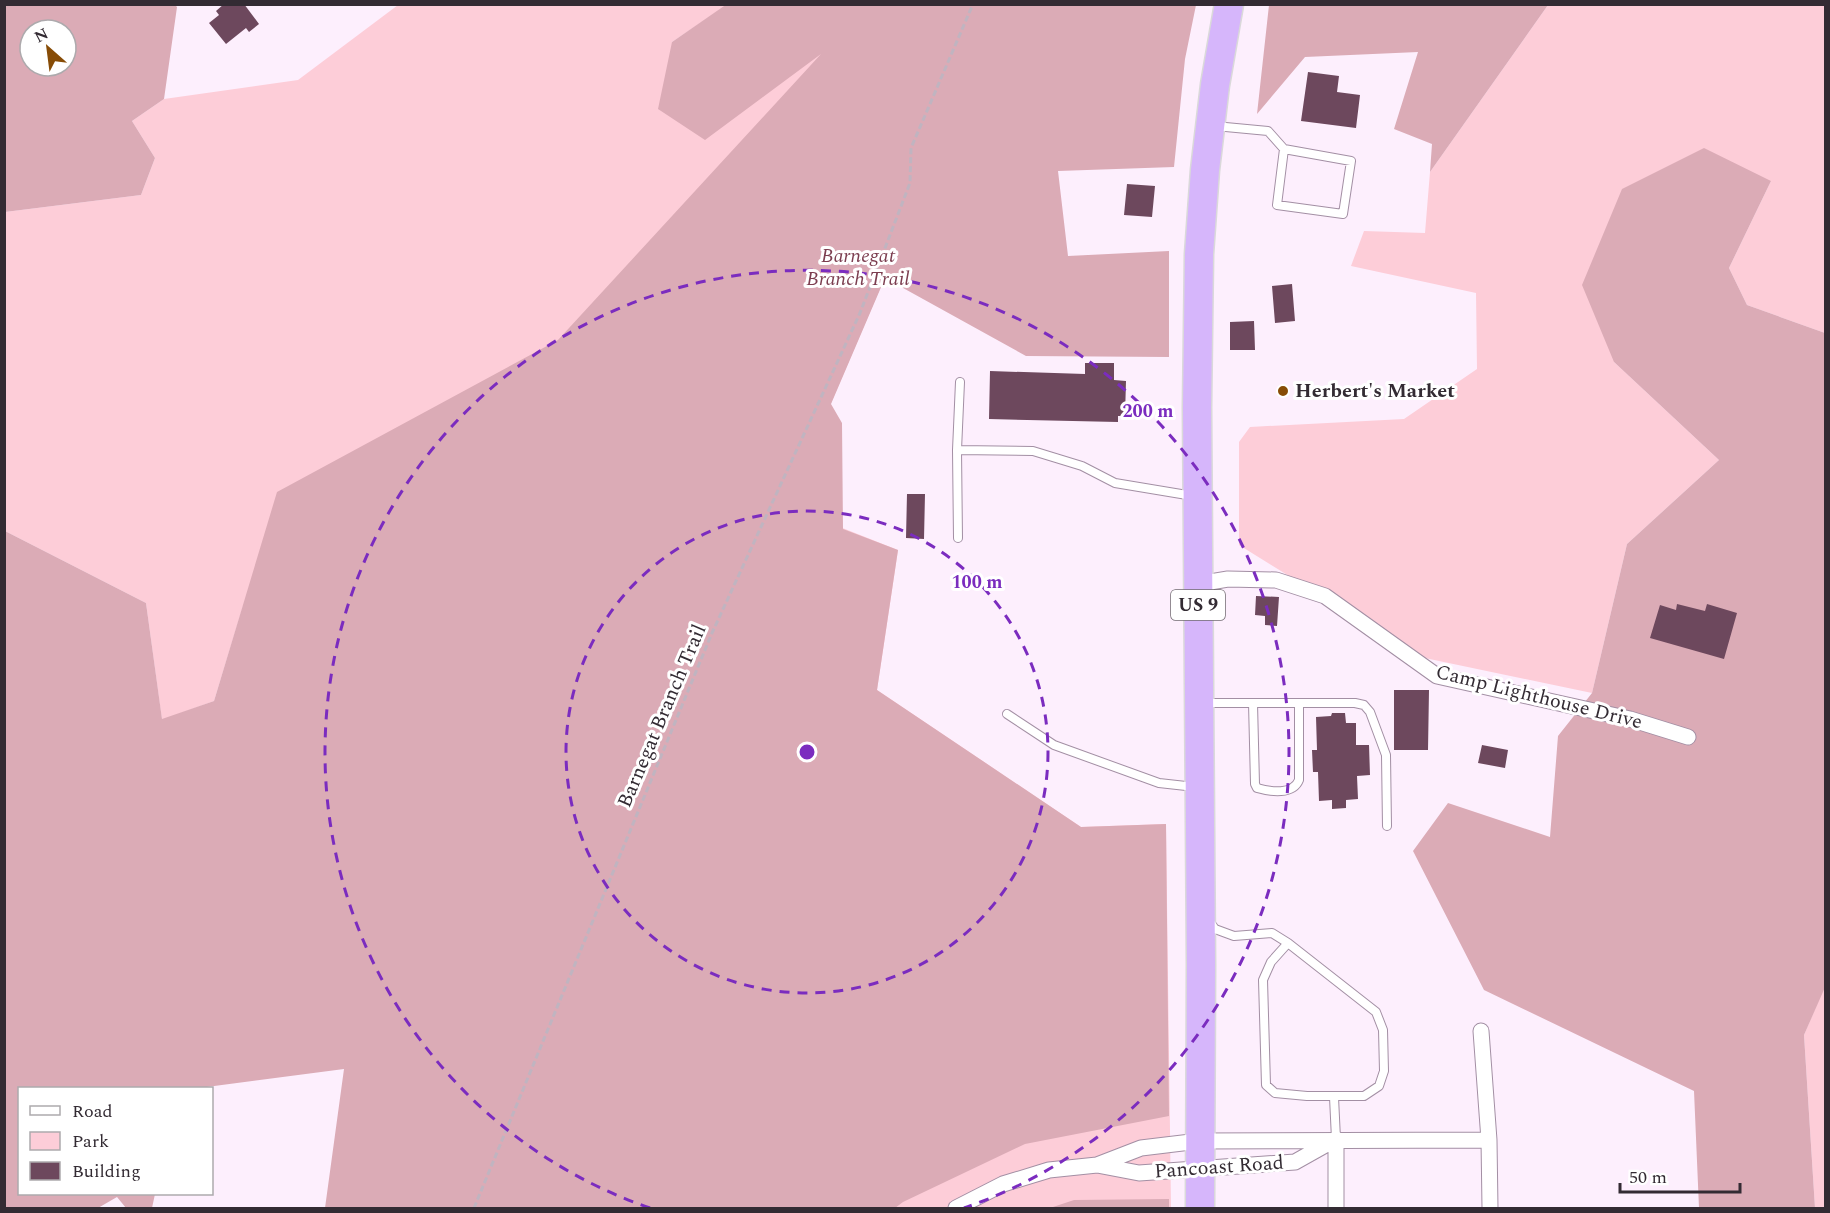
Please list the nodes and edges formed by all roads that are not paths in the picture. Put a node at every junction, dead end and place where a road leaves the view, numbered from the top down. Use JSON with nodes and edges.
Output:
{"nodes":[{"id":1,"x":1229,"y":4,"type":"edge"},
{"id":2,"x":1210,"y":126,"type":"junction"},
{"id":3,"x":1284,"y":148,"type":"junction"},
{"id":4,"x":960,"y":382,"type":"dead end"},
{"id":5,"x":957,"y":450,"type":"junction"},
{"id":6,"x":1197,"y":497,"type":"junction"},
{"id":7,"x":958,"y":538,"type":"dead end"},
{"id":8,"x":1198,"y":584,"type":"junction"},
{"id":9,"x":1199,"y":703,"type":"junction"},
{"id":10,"x":1253,"y":703,"type":"junction"},
{"id":11,"x":1299,"y":703,"type":"junction"},
{"id":12,"x":1007,"y":714,"type":"dead end"},
{"id":13,"x":1688,"y":737,"type":"dead end"},
{"id":14,"x":1200,"y":788,"type":"junction"},
{"id":15,"x":1387,"y":826,"type":"dead end"},
{"id":16,"x":1200,"y":912,"type":"junction"},
{"id":17,"x":1288,"y":943,"type":"junction"},
{"id":18,"x":1481,"y":1031,"type":"dead end"},
{"id":19,"x":1334,"y":1096,"type":"junction"},
{"id":20,"x":1336,"y":1140,"type":"junction"},
{"id":21,"x":1489,"y":1140,"type":"junction"},
{"id":22,"x":1200,"y":1154,"type":"junction"},
{"id":23,"x":1097,"y":1165,"type":"junction"},
{"id":24,"x":956,"y":1209,"type":"edge"},
{"id":25,"x":1200,"y":1209,"type":"edge"},
{"id":26,"x":1336,"y":1209,"type":"edge"},
{"id":27,"x":1490,"y":1209,"type":"edge"}],
"edges":[{"from":1,"to":2,"type":"highway","number":"US 9"},
{"from":2,"to":3,"type":"lane"},
{"from":2,"to":6,"type":"highway","number":"US 9"},
{"from":3,"to":3,"type":"lane"},
{"from":4,"to":5,"type":"lane"},
{"from":5,"to":6,"type":"lane"},
{"from":5,"to":7,"type":"lane"},
{"from":6,"to":8,"type":"highway","number":"US 9"},
{"from":8,"to":9,"type":"highway","number":"US 9"},
{"from":8,"to":13,"type":"street","name":"Camp Lighthouse Drive"},
{"from":9,"to":10,"type":"lane"},
{"from":9,"to":14,"type":"highway","number":"US 9"},
{"from":10,"to":11,"type":"lane"},
{"from":10,"to":11,"type":"lane"},
{"from":11,"to":15,"type":"lane"},
{"from":12,"to":14,"type":"lane"},
{"from":14,"to":16,"type":"highway","number":"US 9"},
{"from":16,"to":17,"type":"lane"},
{"from":16,"to":22,"type":"highway","number":"US 9"},
{"from":17,"to":19,"type":"lane"},
{"from":17,"to":19,"type":"lane"},
{"from":18,"to":21,"type":"street"},
{"from":19,"to":20,"type":"lane"},
{"from":20,"to":21,"type":"street","name":"Pancoast Road"},
{"from":20,"to":22,"type":"street","name":"Pancoast Road"},
{"from":20,"to":22,"type":"street","name":"Pancoast Road"},
{"from":20,"to":26,"type":"street"},
{"from":21,"to":27,"type":"street"},
{"from":22,"to":23,"type":"street","name":"Pancoast Road"},
{"from":22,"to":23,"type":"street","name":"Pancoast Road"},
{"from":22,"to":25,"type":"highway","number":"US 9"},
{"from":23,"to":24,"type":"street","name":"Pancoast Road"}]}
